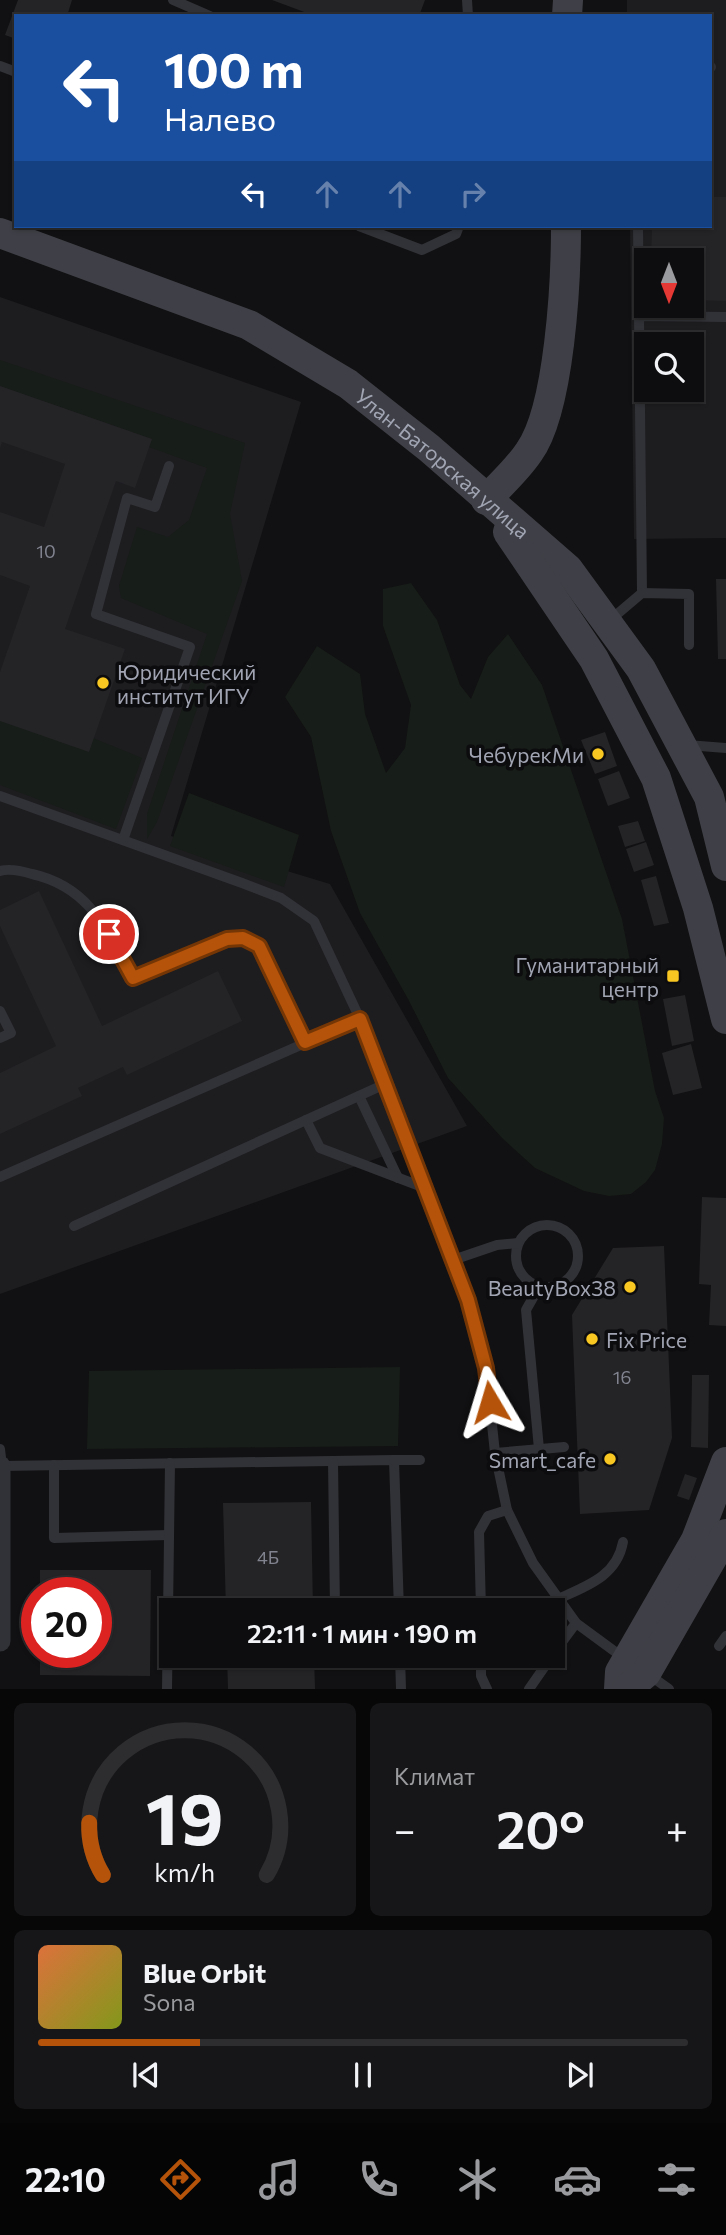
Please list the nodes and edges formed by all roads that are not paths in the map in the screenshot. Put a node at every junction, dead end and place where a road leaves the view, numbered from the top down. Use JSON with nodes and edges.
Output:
{"nodes":[{"id":1,"x":173,"y":0,"type":"edge"},
{"id":2,"x":205,"y":14,"type":"edge"},
{"id":3,"x":364,"y":228,"type":"edge"},
{"id":4,"x":458,"y":228,"type":"edge"},
{"id":5,"x":566,"y":228,"type":"edge"},
{"id":6,"x":638,"y":228,"type":"edge"},
{"id":7,"x":0,"y":233,"type":"edge"},
{"id":8,"x":638,"y":248,"type":"edge"},
{"id":9,"x":704,"y":317,"type":"edge"},
{"id":10,"x":726,"y":317,"type":"edge"},
{"id":11,"x":639,"y":318,"type":"edge"},
{"id":12,"x":169,"y":466,"type":"dead end"},
{"id":13,"x":486,"y":500,"type":"junction"},
{"id":14,"x":642,"y":593,"type":"junction"},
{"id":15,"x":607,"y":623,"type":"junction"},
{"id":16,"x":689,"y":645,"type":"dead end"},
{"id":17,"x":684,"y":745,"type":"junction"},
{"id":18,"x":726,"y":748,"type":"edge"},
{"id":19,"x":0,"y":796,"type":"edge"},
{"id":20,"x":722,"y":838,"type":"edge"},
{"id":21,"x":123,"y":840,"type":"junction"},
{"id":22,"x":726,"y":866,"type":"edge"},
{"id":23,"x":0,"y":871,"type":"edge"},
{"id":24,"x":0,"y":1011,"type":"edge"},
{"id":25,"x":360,"y":1019,"type":"junction"},
{"id":26,"x":726,"y":1019,"type":"edge"},
{"id":27,"x":0,"y":1038,"type":"edge"},
{"id":28,"x":305,"y":1042,"type":"junction"},
{"id":29,"x":385,"y":1084,"type":"junction"},
{"id":30,"x":359,"y":1096,"type":"junction"},
{"id":31,"x":306,"y":1120,"type":"junction"},
{"id":32,"x":0,"y":1178,"type":"edge"},
{"id":33,"x":398,"y":1178,"type":"junction"},
{"id":34,"x":425,"y":1188,"type":"junction"},
{"id":35,"x":74,"y":1226,"type":"dead end"},
{"id":36,"x":518,"y":1243,"type":"junction"},
{"id":37,"x":453,"y":1260,"type":"junction"},
{"id":38,"x":539,"y":1287,"type":"junction"},
{"id":39,"x":564,"y":1447,"type":"dead end"},
{"id":40,"x":539,"y":1449,"type":"junction"},
{"id":41,"x":495,"y":1453,"type":"junction"},
{"id":42,"x":1,"y":1460,"type":"edge"},
{"id":43,"x":394,"y":1460,"type":"junction"},
{"id":44,"x":419,"y":1460,"type":"dead end"},
{"id":45,"x":333,"y":1461,"type":"junction"},
{"id":46,"x":726,"y":1462,"type":"edge"},
{"id":47,"x":170,"y":1463,"type":"junction"},
{"id":48,"x":54,"y":1465,"type":"junction"},
{"id":49,"x":507,"y":1510,"type":"junction"},
{"id":50,"x":726,"y":1534,"type":"edge"},
{"id":51,"x":169,"y":1535,"type":"junction"},
{"id":52,"x":623,"y":1542,"type":"dead end"},
{"id":53,"x":335,"y":1598,"type":"edge"},
{"id":54,"x":399,"y":1598,"type":"edge"},
{"id":55,"x":481,"y":1598,"type":"edge"},
{"id":56,"x":557,"y":1598,"type":"edge"},
{"id":57,"x":560,"y":1598,"type":"edge"},
{"id":58,"x":565,"y":1608,"type":"edge"},
{"id":59,"x":576,"y":1623,"type":"junction"},
{"id":60,"x":565,"y":1638,"type":"edge"},
{"id":61,"x":0,"y":1641,"type":"edge"},
{"id":62,"x":400,"y":1668,"type":"edge"},
{"id":63,"x":481,"y":1668,"type":"edge"},
{"id":64,"x":543,"y":1668,"type":"edge"},
{"id":65,"x":637,"y":1680,"type":"edge"},
{"id":66,"x":167,"y":1689,"type":"edge"},
{"id":67,"x":401,"y":1689,"type":"edge"},
{"id":68,"x":487,"y":1689,"type":"edge"},
{"id":69,"x":528,"y":1689,"type":"edge"}],
"edges":[{"from":1,"to":2,"type":"lane"},
{"from":3,"to":4,"type":"lane"},
{"from":5,"to":13,"type":"street"},
{"from":6,"to":8,"type":"lane"},
{"from":7,"to":13,"type":"street","name":"Улан-Баторская улица"},
{"from":9,"to":10,"type":"lane"},
{"from":11,"to":14,"type":"lane"},
{"from":12,"to":21,"type":"lane"},
{"from":13,"to":15,"type":"street","name":"Улан-Баторская улица"},
{"from":13,"to":26,"type":"street"},
{"from":14,"to":15,"type":"lane"},
{"from":14,"to":16,"type":"lane"},
{"from":15,"to":17,"type":"street","name":"Улан-Баторская улица"},
{"from":17,"to":18,"type":"lane"},
{"from":17,"to":20,"type":"street","name":"Улан-Баторская улица"},
{"from":19,"to":21,"type":"lane"},
{"from":20,"to":22,"type":"street","name":"Улан-Баторская улица"},
{"from":21,"to":25,"type":"lane"},
{"from":23,"to":28,"type":"lane"},
{"from":24,"to":27,"type":"lane"},
{"from":25,"to":28,"type":"lane"},
{"from":25,"to":29,"type":"lane"},
{"from":28,"to":32,"type":"lane"},
{"from":29,"to":30,"type":"lane"},
{"from":29,"to":34,"type":"lane"},
{"from":30,"to":31,"type":"lane"},
{"from":30,"to":33,"type":"lane"},
{"from":31,"to":33,"type":"lane"},
{"from":31,"to":35,"type":"lane"},
{"from":33,"to":34,"type":"lane"},
{"from":34,"to":37,"type":"lane"},
{"from":36,"to":37,"type":"lane"},
{"from":36,"to":38,"type":"lane"},
{"from":36,"to":38,"type":"lane"},
{"from":37,"to":41,"type":"lane"},
{"from":38,"to":40,"type":"lane"},
{"from":39,"to":40,"type":"lane"},
{"from":40,"to":41,"type":"lane"},
{"from":41,"to":49,"type":"lane"},
{"from":42,"to":48,"type":"lane"},
{"from":42,"to":61,"type":"street"},
{"from":43,"to":44,"type":"lane"},
{"from":43,"to":45,"type":"lane"},
{"from":43,"to":54,"type":"lane"},
{"from":45,"to":47,"type":"lane"},
{"from":45,"to":53,"type":"lane"},
{"from":46,"to":65,"type":"street"},
{"from":47,"to":48,"type":"lane"},
{"from":47,"to":51,"type":"lane"},
{"from":48,"to":51,"type":"lane"},
{"from":49,"to":55,"type":"lane"},
{"from":49,"to":56,"type":"lane"},
{"from":50,"to":65,"type":"street"},
{"from":51,"to":66,"type":"lane"},
{"from":52,"to":57,"type":"lane"},
{"from":58,"to":59,"type":"lane"},
{"from":59,"to":60,"type":"lane"},
{"from":59,"to":65,"type":"lane"},
{"from":62,"to":67,"type":"lane"},
{"from":63,"to":68,"type":"lane"},
{"from":64,"to":69,"type":"lane"}]}
